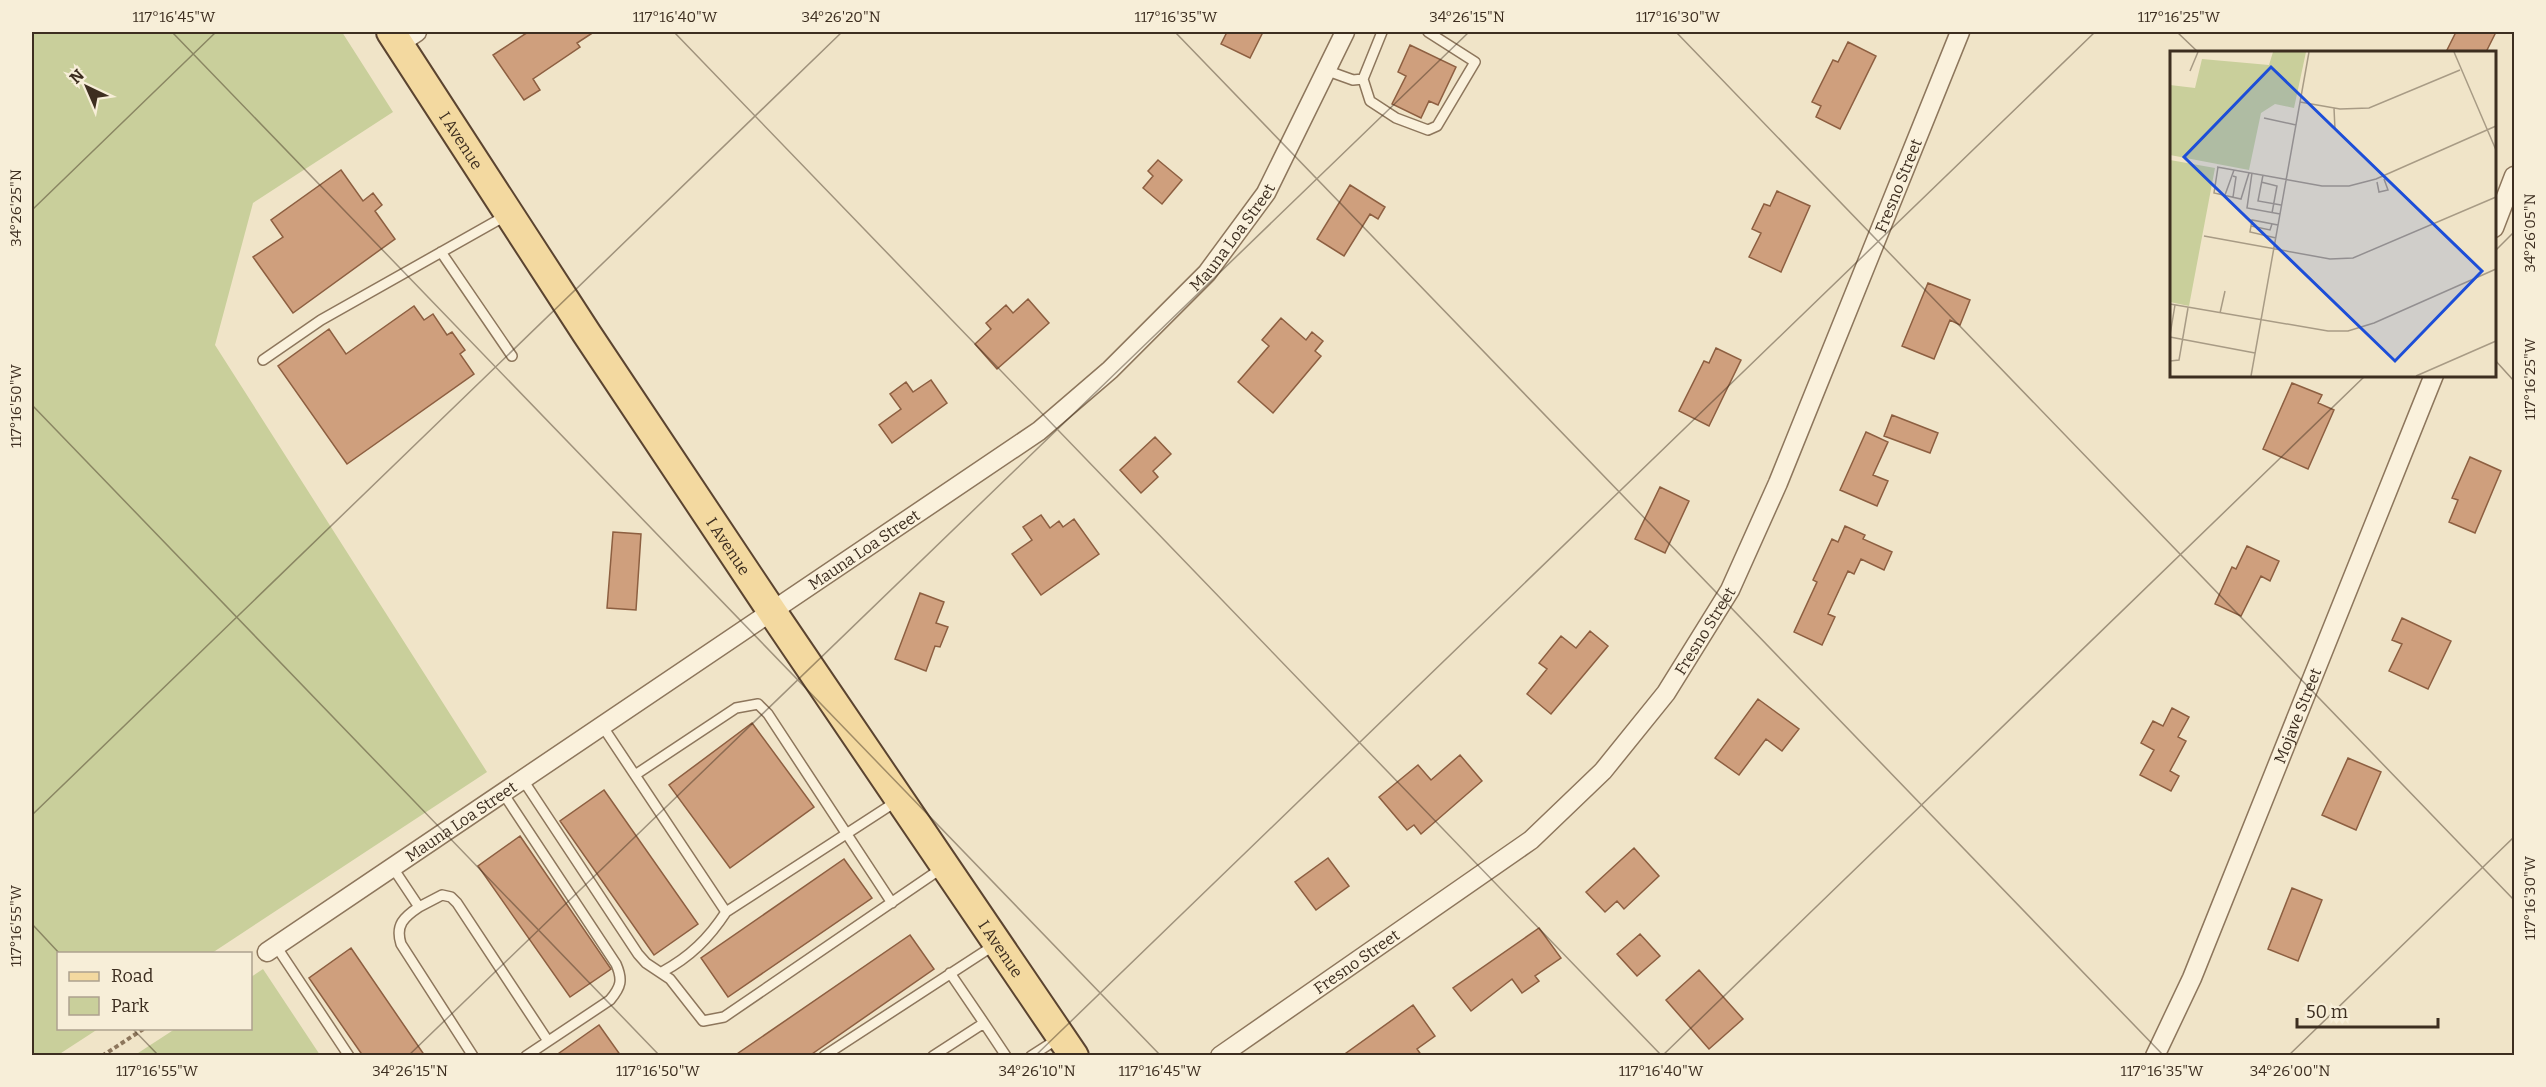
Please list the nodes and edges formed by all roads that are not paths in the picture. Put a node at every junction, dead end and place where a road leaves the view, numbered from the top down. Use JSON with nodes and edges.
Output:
{"nodes":[{"id":1,"x":1345,"y":32,"type":"edge"},
{"id":2,"x":1382,"y":32,"type":"edge"},
{"id":3,"x":1428,"y":32,"type":"edge"},
{"id":4,"x":1960,"y":32,"type":"edge"},
{"id":5,"x":402,"y":36,"type":"edge"},
{"id":6,"x":1328,"y":71,"type":"junction"},
{"id":7,"x":1363,"y":79,"type":"junction"},
{"id":8,"x":2514,"y":176,"type":"edge"},
{"id":9,"x":509,"y":214,"type":"junction"},
{"id":10,"x":2495,"y":223,"type":"edge"},
{"id":11,"x":441,"y":252,"type":"junction"},
{"id":12,"x":512,"y":356,"type":"dead end"},
{"id":13,"x":263,"y":360,"type":"dead end"},
{"id":14,"x":2434,"y":376,"type":"edge"},
{"id":15,"x":773,"y":613,"type":"junction"},
{"id":16,"x":603,"y":727,"type":"junction"},
{"id":17,"x":635,"y":776,"type":"junction"},
{"id":18,"x":523,"y":780,"type":"junction"},
{"id":19,"x":503,"y":793,"type":"junction"},
{"id":20,"x":899,"y":799,"type":"junction"},
{"id":21,"x":846,"y":834,"type":"junction"},
{"id":22,"x":945,"y":866,"type":"junction"},
{"id":23,"x":393,"y":867,"type":"junction"},
{"id":24,"x":892,"y":903,"type":"junction"},
{"id":25,"x":419,"y":907,"type":"junction"},
{"id":26,"x":726,"y":912,"type":"junction"},
{"id":27,"x":997,"y":943,"type":"junction"},
{"id":28,"x":271,"y":949,"type":"joint"},
{"id":29,"x":662,"y":972,"type":"junction"},
{"id":30,"x":950,"y":974,"type":"junction"},
{"id":31,"x":984,"y":1023,"type":"junction"},
{"id":32,"x":549,"y":1041,"type":"junction"},
{"id":33,"x":1067,"y":1046,"type":"edge"},
{"id":34,"x":349,"y":1056,"type":"edge"},
{"id":35,"x":474,"y":1056,"type":"edge"},
{"id":36,"x":526,"y":1056,"type":"edge"},
{"id":37,"x":824,"y":1056,"type":"edge"},
{"id":38,"x":933,"y":1056,"type":"edge"},
{"id":39,"x":1006,"y":1056,"type":"edge"},
{"id":40,"x":1031,"y":1056,"type":"edge"},
{"id":41,"x":1220,"y":1056,"type":"edge"},
{"id":42,"x":2156,"y":1056,"type":"edge"}],
"edges":[{"from":1,"to":6,"type":"street","name":"Mauna Loa Street"},
{"from":2,"to":7,"type":"lane"},
{"from":3,"to":7,"type":"lane"},
{"from":4,"to":41,"type":"street","name":"Fresno Street"},
{"from":5,"to":9,"type":"main road","name":"I Avenue"},
{"from":6,"to":7,"type":"lane"},
{"from":6,"to":15,"type":"street","name":"Mauna Loa Street"},
{"from":8,"to":10,"type":"street"},
{"from":9,"to":11,"type":"lane"},
{"from":9,"to":15,"type":"main road","name":"I Avenue"},
{"from":11,"to":12,"type":"lane"},
{"from":11,"to":13,"type":"lane"},
{"from":14,"to":42,"type":"street","name":"Mojave Street"},
{"from":15,"to":16,"type":"street","name":"Mauna Loa Street"},
{"from":15,"to":20,"type":"main road","name":"I Avenue"},
{"from":16,"to":17,"type":"lane"},
{"from":16,"to":18,"type":"street","name":"Mauna Loa Street"},
{"from":17,"to":21,"type":"lane"},
{"from":17,"to":26,"type":"lane"},
{"from":18,"to":19,"type":"street","name":"Mauna Loa Street"},
{"from":18,"to":29,"type":"lane"},
{"from":19,"to":23,"type":"street","name":"Mauna Loa Street"},
{"from":19,"to":32,"type":"lane"},
{"from":20,"to":21,"type":"lane"},
{"from":20,"to":22,"type":"main road","name":"I Avenue"},
{"from":21,"to":24,"type":"lane"},
{"from":21,"to":26,"type":"lane"},
{"from":22,"to":24,"type":"lane"},
{"from":22,"to":27,"type":"main road","name":"I Avenue"},
{"from":23,"to":25,"type":"lane"},
{"from":23,"to":28,"type":"street","name":"Mauna Loa Street"},
{"from":24,"to":29,"type":"lane"},
{"from":25,"to":32,"type":"lane"},
{"from":25,"to":35,"type":"lane"},
{"from":26,"to":29,"type":"lane"},
{"from":27,"to":30,"type":"lane"},
{"from":27,"to":33,"type":"main road","name":"I Avenue"},
{"from":28,"to":34,"type":"lane"},
{"from":30,"to":31,"type":"lane"},
{"from":30,"to":37,"type":"lane"},
{"from":31,"to":38,"type":"lane"},
{"from":31,"to":39,"type":"lane"},
{"from":32,"to":36,"type":"lane"},
{"from":33,"to":40,"type":"lane"}]}
